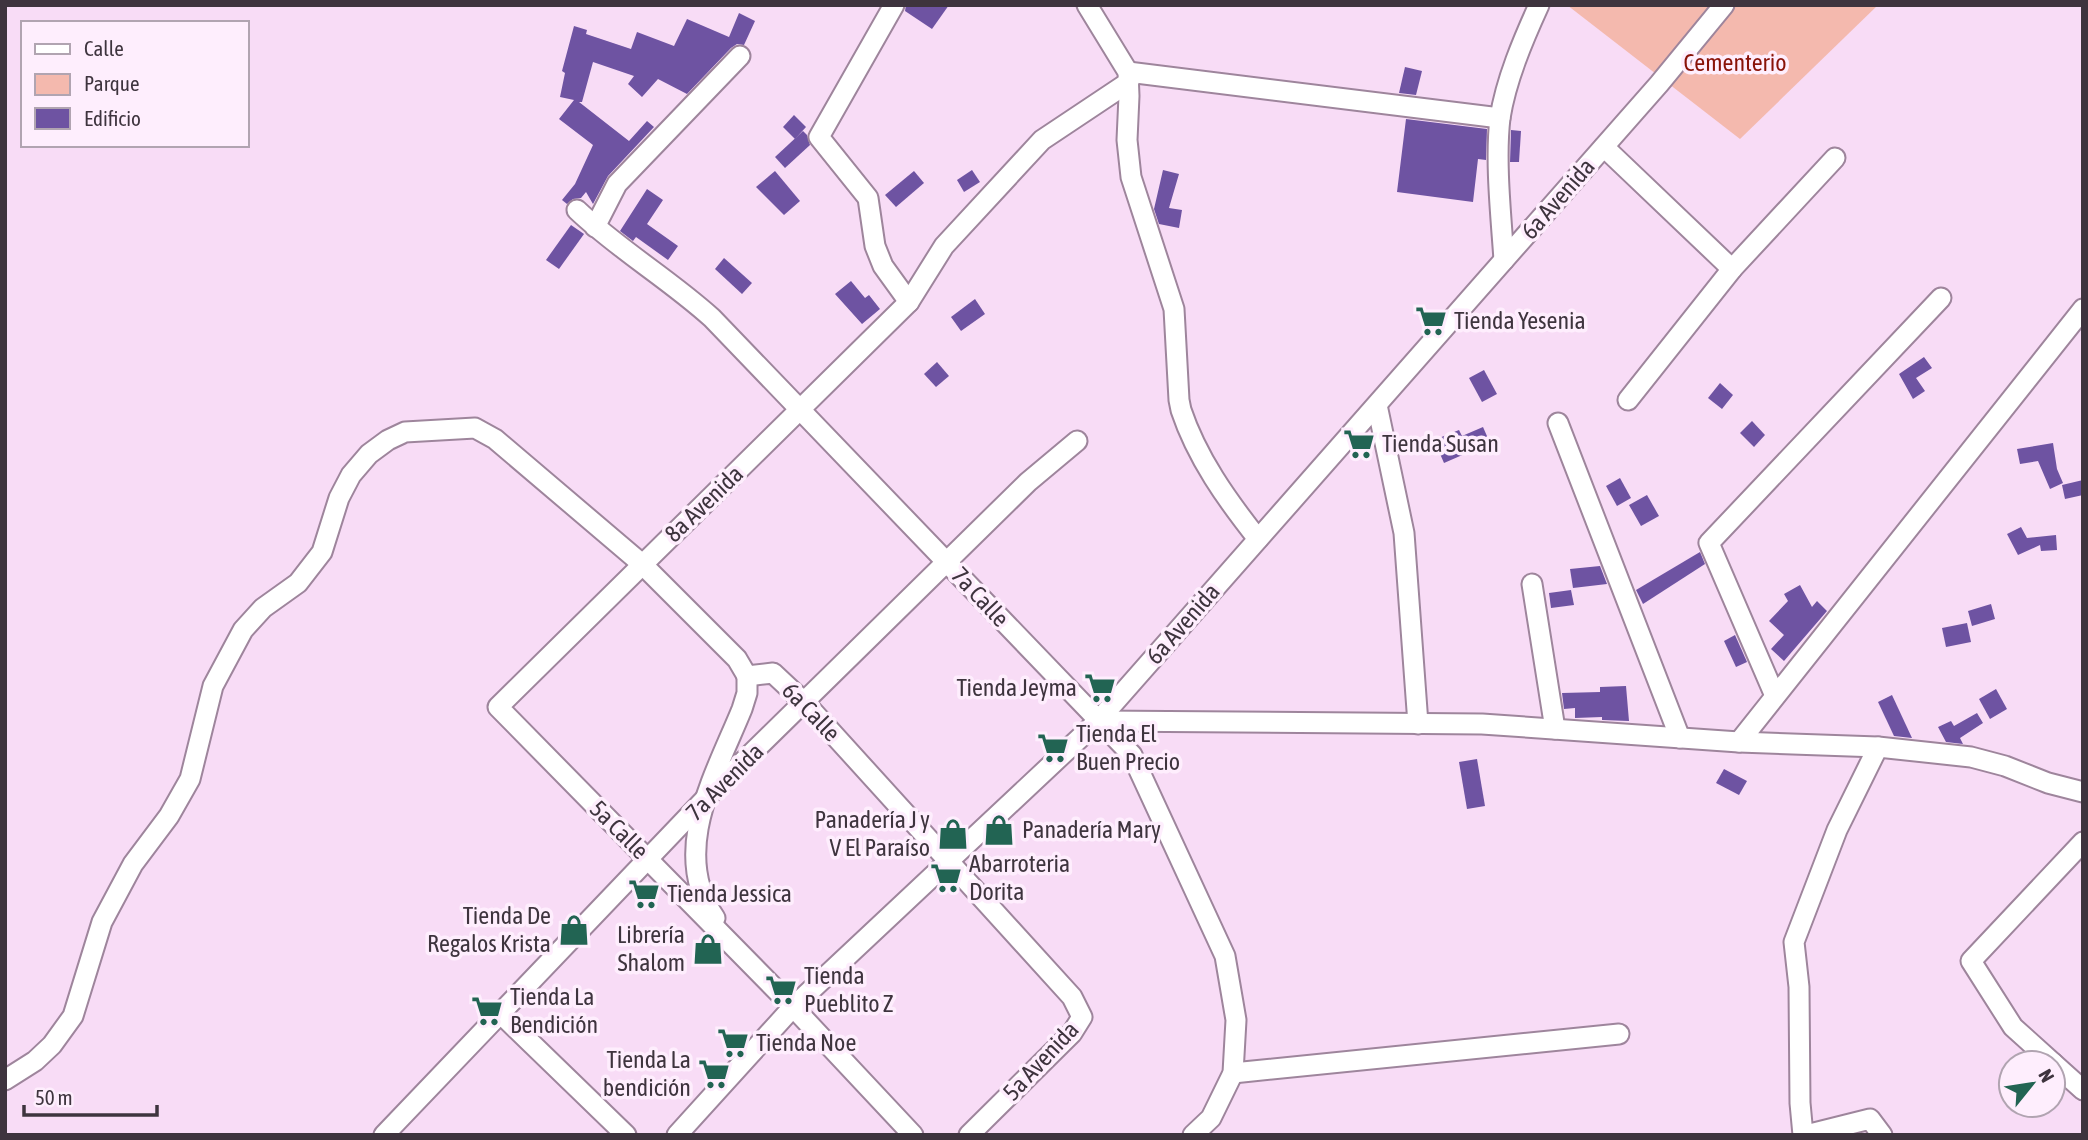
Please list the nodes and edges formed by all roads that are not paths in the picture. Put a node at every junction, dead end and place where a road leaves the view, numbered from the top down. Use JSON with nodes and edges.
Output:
{"nodes":[{"id":1,"x":894,"y":5,"type":"edge"},
{"id":2,"x":1087,"y":5,"type":"edge"},
{"id":3,"x":1539,"y":5,"type":"edge"},
{"id":4,"x":1724,"y":5,"type":"edge"},
{"id":5,"x":740,"y":56,"type":"dead end"},
{"id":6,"x":1128,"y":77,"type":"junction"},
{"id":7,"x":1500,"y":118,"type":"junction"},
{"id":8,"x":1604,"y":147,"type":"junction"},
{"id":9,"x":1835,"y":158,"type":"dead end"},
{"id":10,"x":578,"y":210,"type":"dead end"},
{"id":11,"x":595,"y":227,"type":"junction"},
{"id":12,"x":1504,"y":260,"type":"junction"},
{"id":13,"x":1732,"y":268,"type":"junction"},
{"id":14,"x":1941,"y":298,"type":"dead end"},
{"id":15,"x":909,"y":302,"type":"junction"},
{"id":16,"x":2083,"y":309,"type":"edge"},
{"id":17,"x":1628,"y":400,"type":"dead end"},
{"id":18,"x":1377,"y":405,"type":"junction"},
{"id":19,"x":800,"y":410,"type":"junction"},
{"id":20,"x":1558,"y":423,"type":"dead end"},
{"id":21,"x":1077,"y":441,"type":"dead end"},
{"id":22,"x":1258,"y":539,"type":"junction"},
{"id":23,"x":947,"y":562,"type":"junction"},
{"id":24,"x":642,"y":564,"type":"junction"},
{"id":25,"x":1532,"y":584,"type":"dead end"},
{"id":26,"x":747,"y":676,"type":"junction"},
{"id":27,"x":1775,"y":696,"type":"junction"},
{"id":28,"x":805,"y":704,"type":"junction"},
{"id":29,"x":498,"y":707,"type":"joint"},
{"id":30,"x":1098,"y":721,"type":"junction"},
{"id":31,"x":1418,"y":724,"type":"junction"},
{"id":32,"x":1555,"y":729,"type":"junction"},
{"id":33,"x":1681,"y":738,"type":"junction"},
{"id":34,"x":1739,"y":742,"type":"junction"},
{"id":35,"x":1878,"y":747,"type":"junction"},
{"id":36,"x":2083,"y":792,"type":"edge"},
{"id":37,"x":706,"y":798,"type":"junction"},
{"id":38,"x":2083,"y":842,"type":"edge"},
{"id":39,"x":649,"y":859,"type":"junction"},
{"id":40,"x":948,"y":859,"type":"junction"},
{"id":41,"x":747,"y":961,"type":"junction"},
{"id":42,"x":793,"y":1007,"type":"junction"},
{"id":43,"x":499,"y":1012,"type":"junction"},
{"id":44,"x":1082,"y":1017,"type":"joint"},
{"id":45,"x":1619,"y":1034,"type":"dead end"},
{"id":46,"x":2037,"y":1049,"type":"edge"},
{"id":47,"x":1233,"y":1073,"type":"junction"},
{"id":48,"x":2067,"y":1076,"type":"edge"},
{"id":49,"x":5,"y":1080,"type":"edge"},
{"id":50,"x":2083,"y":1090,"type":"edge"},
{"id":51,"x":384,"y":1135,"type":"edge"},
{"id":52,"x":626,"y":1135,"type":"edge"},
{"id":53,"x":677,"y":1135,"type":"edge"},
{"id":54,"x":914,"y":1135,"type":"edge"},
{"id":55,"x":969,"y":1135,"type":"edge"},
{"id":56,"x":1194,"y":1135,"type":"edge"},
{"id":57,"x":1804,"y":1135,"type":"edge"},
{"id":58,"x":1882,"y":1135,"type":"edge"}],
"edges":[{"from":1,"to":15,"type":"street"},
{"from":2,"to":6,"type":"street"},
{"from":3,"to":7,"type":"street"},
{"from":4,"to":8,"type":"street","name":"6a Avenida"},
{"from":5,"to":11,"type":"street"},
{"from":6,"to":7,"type":"street"},
{"from":6,"to":15,"type":"street","name":"8a Avenida"},
{"from":6,"to":22,"type":"street"},
{"from":7,"to":12,"type":"street"},
{"from":8,"to":12,"type":"street","name":"6a Avenida"},
{"from":8,"to":13,"type":"street"},
{"from":9,"to":13,"type":"street"},
{"from":10,"to":11,"type":"street","name":"7a Calle"},
{"from":11,"to":19,"type":"street","name":"7a Calle"},
{"from":12,"to":18,"type":"street","name":"6a Avenida"},
{"from":13,"to":17,"type":"street"},
{"from":14,"to":27,"type":"street"},
{"from":15,"to":19,"type":"street","name":"8a Avenida"},
{"from":16,"to":27,"type":"street"},
{"from":18,"to":22,"type":"street","name":"6a Avenida"},
{"from":18,"to":31,"type":"street"},
{"from":19,"to":23,"type":"street","name":"7a Calle"},
{"from":19,"to":24,"type":"street","name":"8a Avenida"},
{"from":20,"to":33,"type":"street"},
{"from":21,"to":23,"type":"street","name":"7a Avenida"},
{"from":22,"to":30,"type":"street","name":"6a Avenida"},
{"from":23,"to":28,"type":"street","name":"7a Avenida"},
{"from":23,"to":30,"type":"street","name":"7a Calle"},
{"from":24,"to":26,"type":"street","name":"6a Calle"},
{"from":24,"to":29,"type":"street","name":"8a Avenida"},
{"from":24,"to":49,"type":"street","name":"6a Calle"},
{"from":25,"to":32,"type":"street"},
{"from":26,"to":28,"type":"street","name":"6a Calle"},
{"from":26,"to":37,"type":"street"},
{"from":27,"to":34,"type":"street"},
{"from":28,"to":37,"type":"street","name":"7a Avenida"},
{"from":28,"to":40,"type":"street","name":"6a Calle"},
{"from":29,"to":39,"type":"street","name":"5a Calle"},
{"from":30,"to":31,"type":"street"},
{"from":30,"to":40,"type":"street","name":"6a Avenida"},
{"from":30,"to":47,"type":"street","name":"7a Calle"},
{"from":31,"to":32,"type":"street"},
{"from":32,"to":33,"type":"street"},
{"from":33,"to":34,"type":"street"},
{"from":34,"to":35,"type":"street"},
{"from":35,"to":36,"type":"street"},
{"from":35,"to":57,"type":"street"},
{"from":37,"to":39,"type":"street","name":"7a Avenida"},
{"from":37,"to":41,"type":"street"},
{"from":38,"to":46,"type":"street"},
{"from":39,"to":41,"type":"street","name":"5a Calle"},
{"from":39,"to":43,"type":"street","name":"7a Avenida"},
{"from":40,"to":42,"type":"street","name":"6a Avenida"},
{"from":40,"to":44,"type":"street","name":"6a Calle"},
{"from":41,"to":42,"type":"street","name":"5a Calle"},
{"from":42,"to":53,"type":"street","name":"6a Avenida"},
{"from":42,"to":54,"type":"street","name":"5a Calle"},
{"from":43,"to":51,"type":"street","name":"7a Avenida"},
{"from":43,"to":52,"type":"street"},
{"from":44,"to":55,"type":"street","name":"5a Avenida"},
{"from":45,"to":47,"type":"street"},
{"from":47,"to":56,"type":"street"},
{"from":48,"to":50,"type":"street"},
{"from":57,"to":58,"type":"street"}]}
